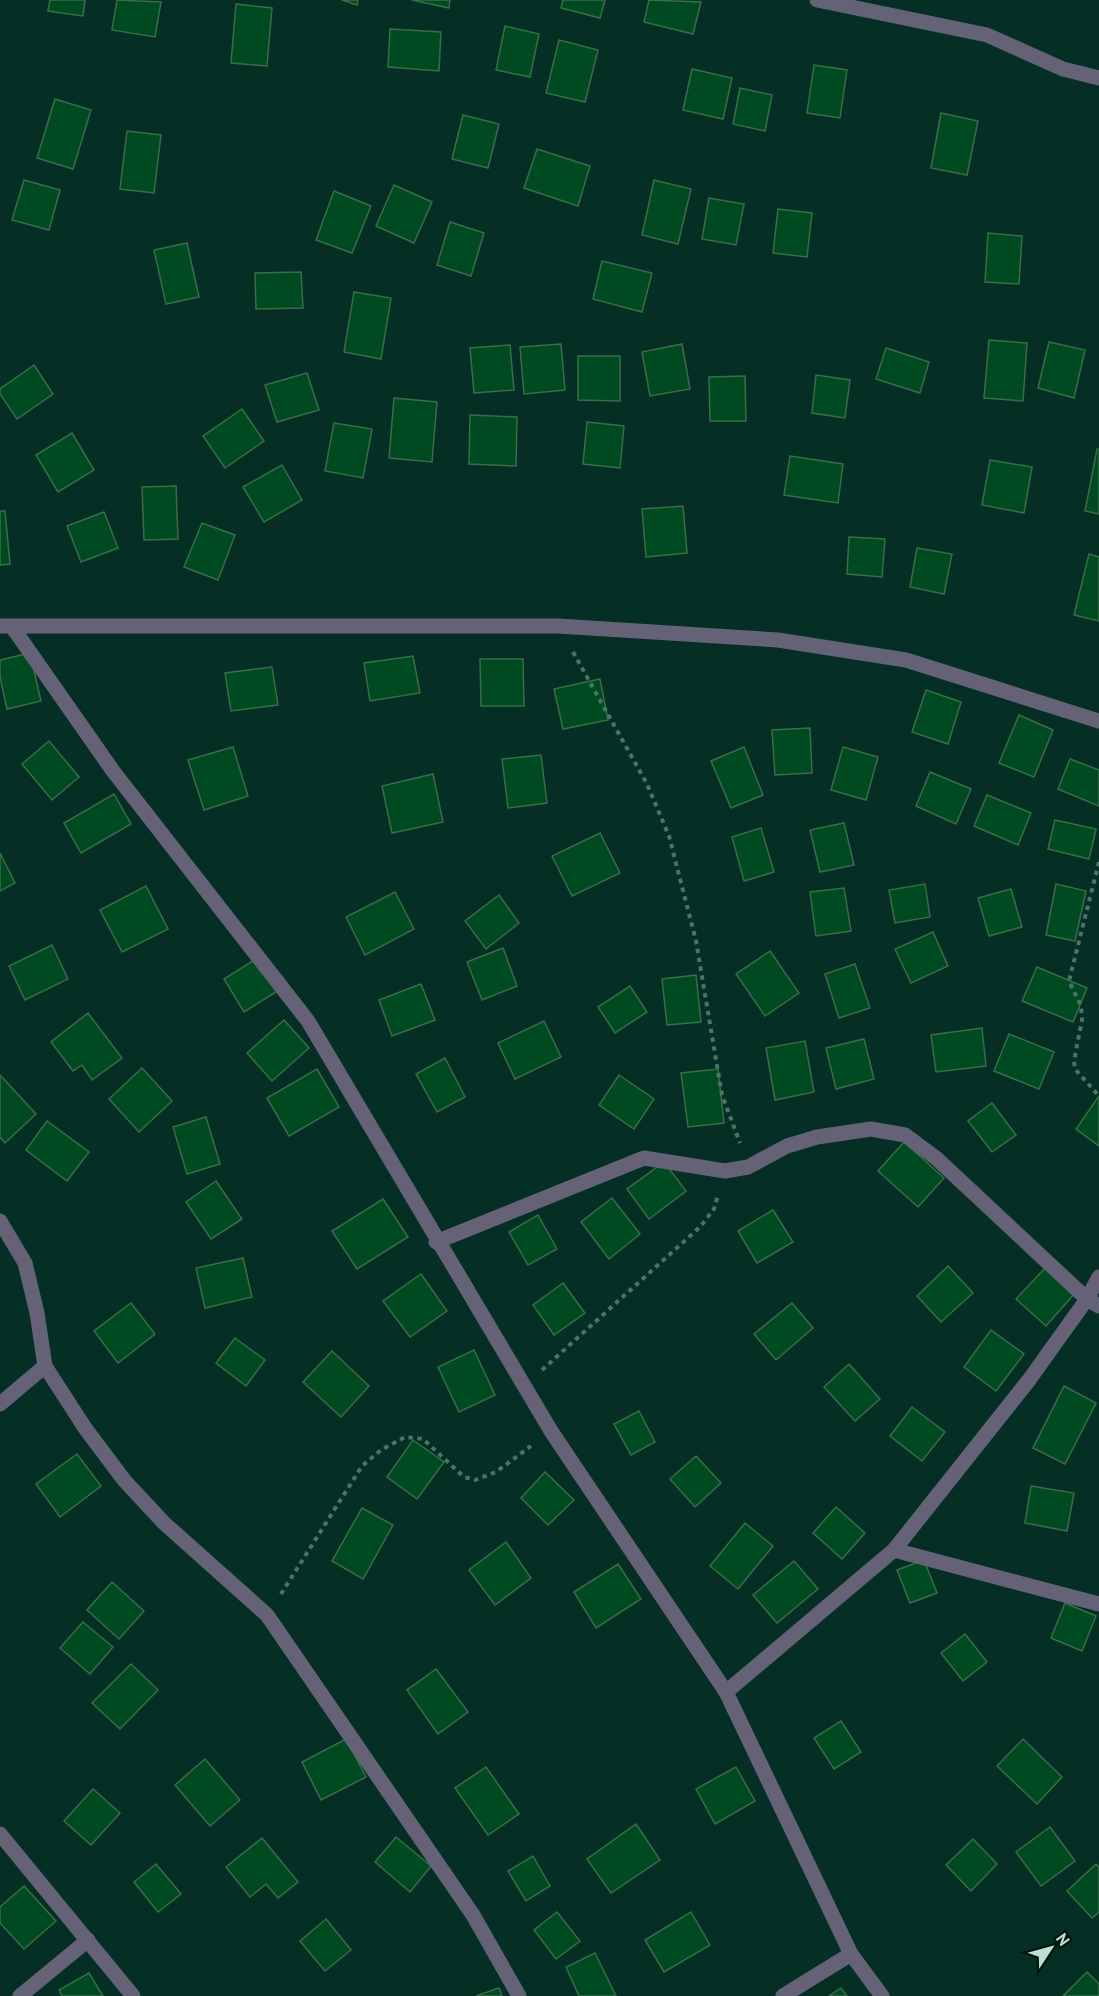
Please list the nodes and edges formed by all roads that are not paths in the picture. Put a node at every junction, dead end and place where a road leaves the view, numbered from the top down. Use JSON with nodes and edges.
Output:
{"nodes":[{"id":1,"x":817,"y":0,"type":"edge"},
{"id":2,"x":1099,"y":78,"type":"edge"},
{"id":3,"x":6,"y":627,"type":"edge"},
{"id":4,"x":1099,"y":721,"type":"edge"},
{"id":5,"x":0,"y":1221,"type":"edge"},
{"id":6,"x":436,"y":1242,"type":"junction"},
{"id":7,"x":1099,"y":1277,"type":"edge"},
{"id":8,"x":1093,"y":1302,"type":"edge"},
{"id":9,"x":45,"y":1366,"type":"junction"},
{"id":10,"x":0,"y":1404,"type":"edge"},
{"id":11,"x":894,"y":1550,"type":"junction"},
{"id":12,"x":1099,"y":1604,"type":"edge"},
{"id":13,"x":726,"y":1692,"type":"junction"},
{"id":14,"x":0,"y":1834,"type":"edge"},
{"id":15,"x":88,"y":1940,"type":"junction"},
{"id":16,"x":851,"y":1954,"type":"junction"},
{"id":17,"x":20,"y":1996,"type":"edge"},
{"id":18,"x":133,"y":1996,"type":"edge"},
{"id":19,"x":519,"y":1996,"type":"edge"},
{"id":20,"x":783,"y":1996,"type":"edge"},
{"id":21,"x":882,"y":1996,"type":"edge"}],
"edges":[{"from":1,"to":2,"type":"street"},
{"from":3,"to":4,"type":"street"},
{"from":3,"to":6,"type":"street"},
{"from":5,"to":9,"type":"street"},
{"from":6,"to":8,"type":"street"},
{"from":6,"to":13,"type":"street"},
{"from":7,"to":8,"type":"street"},
{"from":8,"to":11,"type":"street"},
{"from":9,"to":10,"type":"street"},
{"from":9,"to":19,"type":"street"},
{"from":11,"to":12,"type":"street"},
{"from":11,"to":13,"type":"street"},
{"from":13,"to":16,"type":"street"},
{"from":14,"to":15,"type":"street"},
{"from":15,"to":17,"type":"street"},
{"from":15,"to":18,"type":"street"},
{"from":16,"to":20,"type":"street"},
{"from":16,"to":21,"type":"street"}]}
